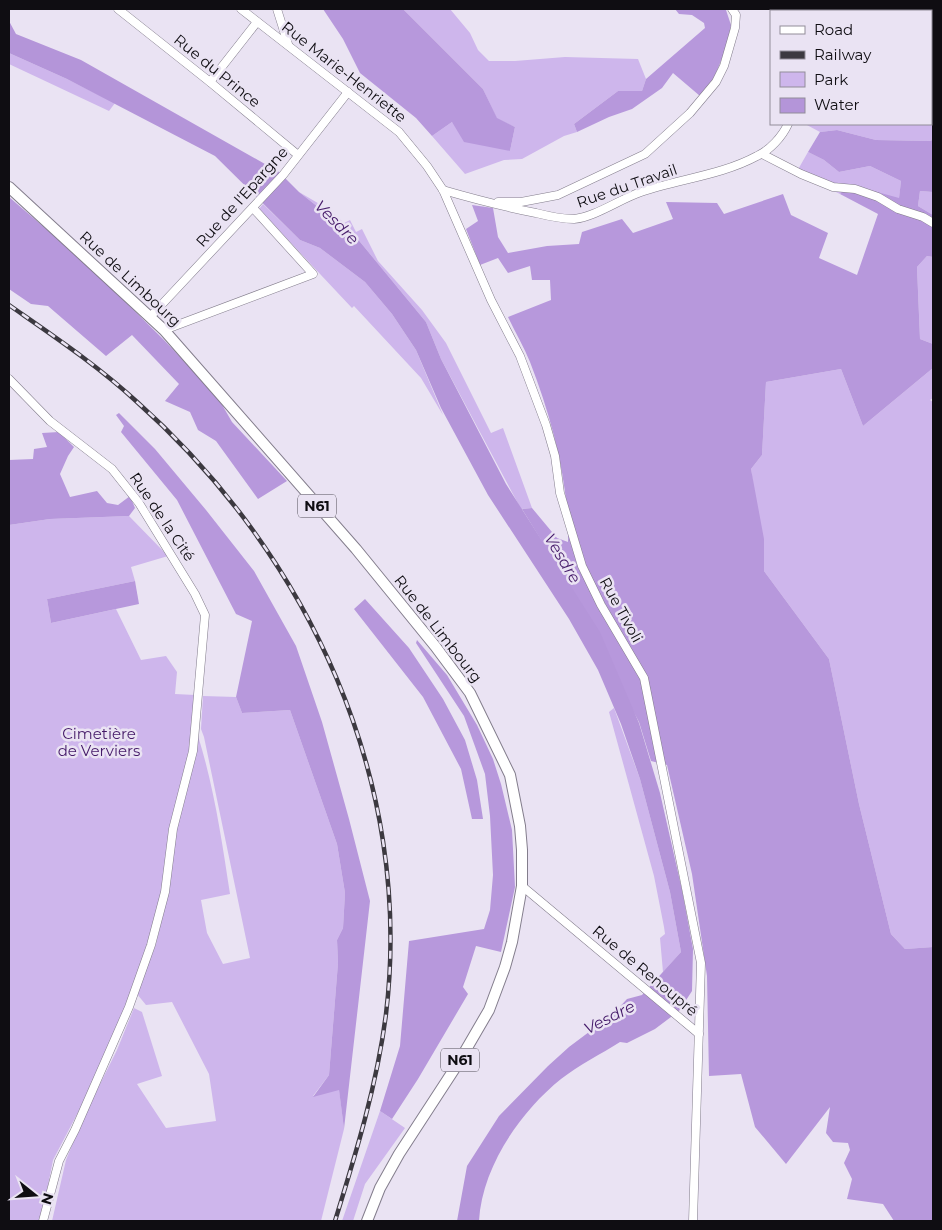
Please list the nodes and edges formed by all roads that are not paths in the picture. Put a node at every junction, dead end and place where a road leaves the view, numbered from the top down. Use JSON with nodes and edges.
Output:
{"nodes":[{"id":1,"x":118,"y":9,"type":"edge"},
{"id":2,"x":241,"y":9,"type":"edge"},
{"id":3,"x":277,"y":9,"type":"edge"},
{"id":4,"x":732,"y":9,"type":"edge"},
{"id":5,"x":257,"y":22,"type":"junction"},
{"id":6,"x":288,"y":44,"type":"junction"},
{"id":7,"x":210,"y":82,"type":"junction"},
{"id":8,"x":348,"y":92,"type":"junction"},
{"id":9,"x":787,"y":125,"type":"edge"},
{"id":10,"x":762,"y":154,"type":"junction"},
{"id":11,"x":298,"y":155,"type":"junction"},
{"id":12,"x":9,"y":187,"type":"edge"},
{"id":13,"x":443,"y":190,"type":"junction"},
{"id":14,"x":488,"y":201,"type":"junction"},
{"id":15,"x":254,"y":207,"type":"junction"},
{"id":16,"x":454,"y":215,"type":"joint"},
{"id":17,"x":933,"y":223,"type":"edge"},
{"id":18,"x":151,"y":316,"type":"junction"},
{"id":19,"x":164,"y":330,"type":"junction"},
{"id":20,"x":9,"y":382,"type":"edge"},
{"id":21,"x":522,"y":886,"type":"junction"},
{"id":22,"x":699,"y":1034,"type":"junction"},
{"id":23,"x":43,"y":1221,"type":"edge"},
{"id":24,"x":367,"y":1221,"type":"edge"},
{"id":25,"x":693,"y":1221,"type":"edge"}],
"edges":[{"from":1,"to":7,"type":"street","name":"Rue du Prince"},
{"from":2,"to":5,"type":"street","name":"Rue Marie-Henriette"},
{"from":3,"to":6,"type":"street"},
{"from":4,"to":14,"type":"street"},
{"from":5,"to":6,"type":"street","name":"Rue Marie-Henriette"},
{"from":5,"to":7,"type":"street"},
{"from":6,"to":8,"type":"street","name":"Rue Marie-Henriette"},
{"from":7,"to":11,"type":"street","name":"Rue du Prince"},
{"from":8,"to":11,"type":"street","name":"Rue de l'Epargne"},
{"from":8,"to":13,"type":"street","name":"Rue Marie-Henriette"},
{"from":9,"to":10,"type":"street","name":"Rue du Travail"},
{"from":10,"to":14,"type":"street","name":"Rue du Travail"},
{"from":10,"to":17,"type":"street"},
{"from":11,"to":15,"type":"street","name":"Rue de l'Epargne"},
{"from":12,"to":18,"type":"main road","name":"Rue de Limbourg","number":"N61"},
{"from":13,"to":14,"type":"street"},
{"from":13,"to":16,"type":"street","name":"Rue Marie-Henriette"},
{"from":15,"to":18,"type":"street","name":"Rue de l'Epargne"},
{"from":15,"to":19,"type":"street"},
{"from":16,"to":22,"type":"street","name":"Rue Tivoli"},
{"from":18,"to":19,"type":"main road","name":"Rue de Limbourg","number":"N61"},
{"from":19,"to":21,"type":"main road","name":"Rue de Limbourg","number":"N61"},
{"from":20,"to":23,"type":"street","name":"Rue de la Cité"},
{"from":21,"to":22,"type":"street","name":"Rue de Renoupré"},
{"from":21,"to":24,"type":"main road","name":"Rue de Limbourg","number":"N61"},
{"from":22,"to":25,"type":"street","name":"Rue de Renoupré"}]}
